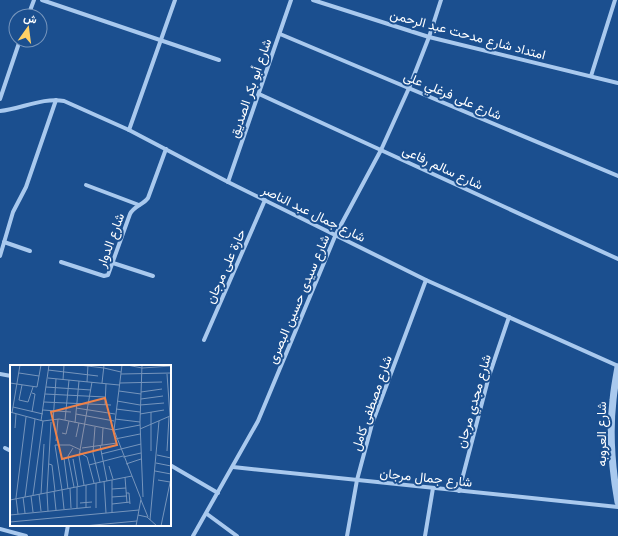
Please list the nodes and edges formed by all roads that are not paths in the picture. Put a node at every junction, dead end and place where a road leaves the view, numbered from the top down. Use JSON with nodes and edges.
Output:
{"nodes":[{"id":1,"x":42,"y":0,"type":"edge"},
{"id":2,"x":174,"y":0,"type":"edge"},
{"id":3,"x":291,"y":0,"type":"edge"},
{"id":4,"x":313,"y":0,"type":"edge"},
{"id":5,"x":441,"y":0,"type":"edge"},
{"id":6,"x":616,"y":0,"type":"edge"},
{"id":7,"x":280,"y":34,"type":"junction"},
{"id":8,"x":429,"y":37,"type":"junction"},
{"id":9,"x":160,"y":41,"type":"junction"},
{"id":10,"x":17,"y":48,"type":"edge"},
{"id":11,"x":218,"y":60,"type":"dead end"},
{"id":12,"x":591,"y":76,"type":"junction"},
{"id":13,"x":618,"y":83,"type":"edge"},
{"id":14,"x":409,"y":88,"type":"junction"},
{"id":15,"x":259,"y":94,"type":"junction"},
{"id":16,"x":0,"y":99,"type":"edge"},
{"id":17,"x":56,"y":100,"type":"junction"},
{"id":18,"x":0,"y":111,"type":"edge"},
{"id":19,"x":130,"y":130,"type":"junction"},
{"id":20,"x":166,"y":150,"type":"junction"},
{"id":21,"x":381,"y":150,"type":"junction"},
{"id":22,"x":618,"y":176,"type":"edge"},
{"id":23,"x":228,"y":182,"type":"junction"},
{"id":24,"x":86,"y":185,"type":"dead end"},
{"id":25,"x":265,"y":200,"type":"junction"},
{"id":26,"x":139,"y":205,"type":"junction"},
{"id":27,"x":336,"y":234,"type":"junction"},
{"id":28,"x":4,"y":242,"type":"junction"},
{"id":29,"x":30,"y":251,"type":"dead end"},
{"id":30,"x":0,"y":256,"type":"edge"},
{"id":31,"x":618,"y":259,"type":"edge"},
{"id":32,"x":61,"y":262,"type":"dead end"},
{"id":33,"x":113,"y":263,"type":"junction"},
{"id":34,"x":153,"y":276,"type":"dead end"},
{"id":35,"x":426,"y":280,"type":"junction"},
{"id":36,"x":509,"y":317,"type":"junction"},
{"id":37,"x":204,"y":340,"type":"dead end"},
{"id":38,"x":618,"y":366,"type":"edge"},
{"id":39,"x":0,"y":374,"type":"edge"},
{"id":40,"x":10,"y":376,"type":"edge"},
{"id":41,"x":5,"y":448,"type":"dead end"},
{"id":42,"x":10,"y":450,"type":"edge"},
{"id":43,"x":615,"y":458,"type":"edge"},
{"id":44,"x":233,"y":466,"type":"junction"},
{"id":45,"x":171,"y":467,"type":"edge"},
{"id":46,"x":357,"y":480,"type":"junction"},
{"id":47,"x":433,"y":488,"type":"junction"},
{"id":48,"x":459,"y":491,"type":"junction"},
{"id":49,"x":218,"y":493,"type":"junction"},
{"id":50,"x":618,"y":502,"type":"edge"},
{"id":51,"x":618,"y":507,"type":"edge"},
{"id":52,"x":206,"y":514,"type":"junction"},
{"id":53,"x":68,"y":526,"type":"edge"},
{"id":54,"x":0,"y":529,"type":"edge"},
{"id":55,"x":16,"y":535,"type":"edge"},
{"id":56,"x":26,"y":536,"type":"edge"},
{"id":57,"x":66,"y":536,"type":"edge"},
{"id":58,"x":193,"y":536,"type":"edge"},
{"id":59,"x":237,"y":536,"type":"edge"},
{"id":60,"x":347,"y":536,"type":"edge"},
{"id":61,"x":425,"y":536,"type":"edge"}],
"edges":[{"from":1,"to":9,"type":"street"},
{"from":2,"to":9,"type":"street"},
{"from":3,"to":7,"type":"street","name":"شارع أبو بكر الصديق"},
{"from":4,"to":8,"type":"street","name":"امتداد شارع مدحت عبد الرحمن"},
{"from":5,"to":8,"type":"street","name":"شارع سيدى حسين البصرى"},
{"from":6,"to":12,"type":"street"},
{"from":7,"to":14,"type":"street","name":"شارع على فرغلي على"},
{"from":7,"to":15,"type":"street","name":"شارع أبو بكر الصديق"},
{"from":8,"to":12,"type":"street","name":"امتداد شارع مدحت عبد الرحمن"},
{"from":8,"to":14,"type":"street","name":"شارع سيدى حسين البصرى"},
{"from":9,"to":11,"type":"street"},
{"from":9,"to":19,"type":"street"},
{"from":10,"to":16,"type":"street"},
{"from":12,"to":13,"type":"street","name":"امتداد شارع مدحت عبد الرحمن"},
{"from":14,"to":21,"type":"street","name":"شارع سيدى حسين البصرى"},
{"from":14,"to":22,"type":"street","name":"شارع على فرغلي على"},
{"from":15,"to":21,"type":"street","name":"شارع سالم رفاعى"},
{"from":15,"to":23,"type":"street","name":"شارع أبو بكر الصديق"},
{"from":17,"to":18,"type":"street","name":"شارع جمال عبد الناصر"},
{"from":17,"to":19,"type":"street","name":"شارع جمال عبد الناصر"},
{"from":17,"to":28,"type":"street"},
{"from":19,"to":20,"type":"street","name":"شارع جمال عبد الناصر"},
{"from":20,"to":23,"type":"street","name":"شارع جمال عبد الناصر"},
{"from":20,"to":26,"type":"street","name":"شارع الدوار"},
{"from":21,"to":27,"type":"street","name":"شارع سيدى حسين البصرى"},
{"from":21,"to":31,"type":"street","name":"شارع سالم رفاعى"},
{"from":23,"to":25,"type":"street","name":"شارع جمال عبد الناصر"},
{"from":24,"to":26,"type":"street"},
{"from":25,"to":27,"type":"street","name":"شارع جمال عبد الناصر"},
{"from":25,"to":37,"type":"street","name":"حارة على مرجان"},
{"from":26,"to":33,"type":"street","name":"شارع الدوار"},
{"from":27,"to":35,"type":"street","name":"شارع جمال عبد الناصر"},
{"from":27,"to":44,"type":"street","name":"شارع سيدى حسين البصرى"},
{"from":28,"to":29,"type":"street"},
{"from":28,"to":30,"type":"street"},
{"from":32,"to":33,"type":"street","name":"شارع الدوار"},
{"from":33,"to":34,"type":"street"},
{"from":35,"to":36,"type":"street","name":"شارع جمال عبد الناصر"},
{"from":35,"to":46,"type":"street","name":"شارع مصطفى كامل"},
{"from":36,"to":38,"type":"street","name":"شارع جمال عبد الناصر"},
{"from":36,"to":48,"type":"street","name":"شارع مجدي مرجان"},
{"from":38,"to":43,"type":"street","name":"شارع العروبه"},
{"from":39,"to":40,"type":"street"},
{"from":41,"to":42,"type":"street"},
{"from":43,"to":50,"type":"street","name":"شارع العروبه"},
{"from":44,"to":46,"type":"street","name":"شارع جمال مرجان"},
{"from":44,"to":49,"type":"street","name":"شارع سيدى حسين البصرى"},
{"from":45,"to":49,"type":"street"},
{"from":46,"to":47,"type":"street","name":"شارع جمال مرجان"},
{"from":46,"to":60,"type":"street","name":"شارع مصطفى كامل"},
{"from":47,"to":48,"type":"street","name":"شارع جمال مرجان"},
{"from":47,"to":61,"type":"street"},
{"from":48,"to":51,"type":"street","name":"شارع جمال مرجان"},
{"from":49,"to":52,"type":"street","name":"شارع سيدى حسين البصرى"},
{"from":52,"to":58,"type":"street","name":"شارع سيدى حسين البصرى"},
{"from":52,"to":59,"type":"street"},
{"from":53,"to":57,"type":"street"},
{"from":54,"to":55,"type":"street"},
{"from":55,"to":56,"type":"street"}]}
